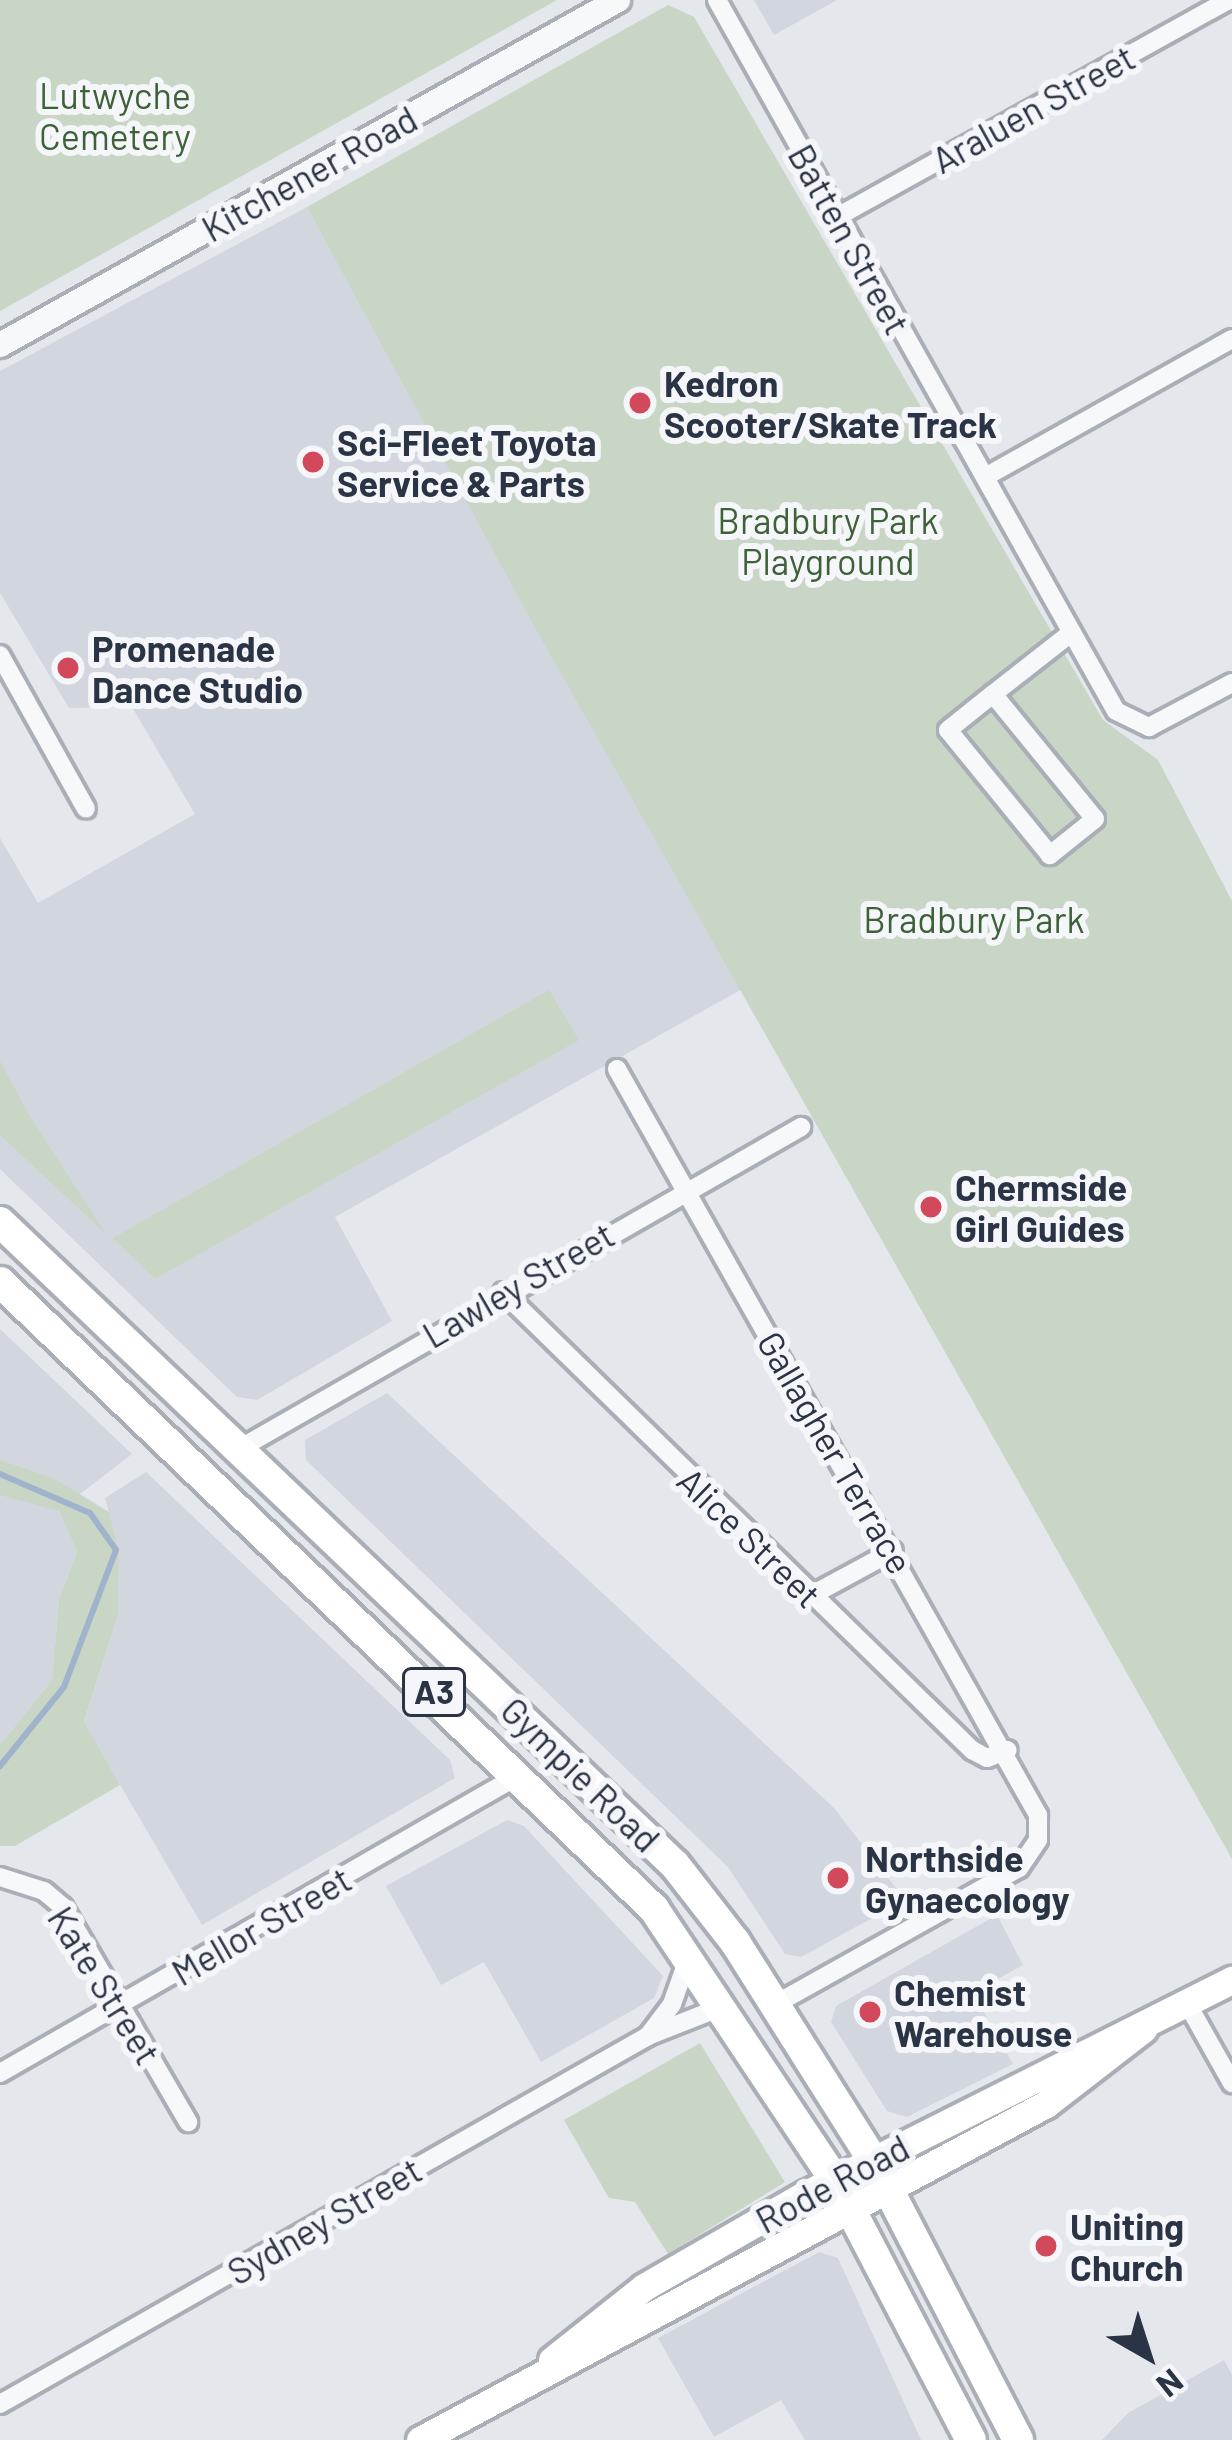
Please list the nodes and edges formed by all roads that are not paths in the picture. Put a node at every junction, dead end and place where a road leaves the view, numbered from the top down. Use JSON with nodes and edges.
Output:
{"nodes":[{"id":1,"x":616,"y":0,"type":"edge"},
{"id":2,"x":717,"y":0,"type":"edge"},
{"id":3,"x":1228,"y":0,"type":"edge"},
{"id":4,"x":837,"y":217,"type":"junction"},
{"id":5,"x":1232,"y":339,"type":"edge"},
{"id":6,"x":0,"y":345,"type":"edge"},
{"id":7,"x":985,"y":477,"type":"junction"},
{"id":8,"x":1072,"y":632,"type":"junction"},
{"id":9,"x":0,"y":655,"type":"edge"},
{"id":10,"x":1232,"y":683,"type":"edge"},
{"id":11,"x":993,"y":694,"type":"junction"},
{"id":12,"x":86,"y":808,"type":"dead end"},
{"id":13,"x":617,"y":1069,"type":"dead end"},
{"id":14,"x":801,"y":1127,"type":"dead end"},
{"id":15,"x":686,"y":1190,"type":"junction"},
{"id":16,"x":0,"y":1222,"type":"edge"},
{"id":17,"x":28,"y":1249,"type":"junction"},
{"id":18,"x":0,"y":1282,"type":"edge"},
{"id":19,"x":503,"y":1292,"type":"junction"},
{"id":20,"x":28,"y":1308,"type":"junction"},
{"id":21,"x":239,"y":1448,"type":"junction"},
{"id":22,"x":893,"y":1551,"type":"junction"},
{"id":23,"x":812,"y":1595,"type":"junction"},
{"id":24,"x":1008,"y":1750,"type":"junction"},
{"id":25,"x":520,"y":1774,"type":"junction"},
{"id":26,"x":0,"y":1877,"type":"edge"},
{"id":27,"x":690,"y":1955,"type":"junction"},
{"id":28,"x":1232,"y":1980,"type":"edge"},
{"id":29,"x":120,"y":2005,"type":"junction"},
{"id":30,"x":774,"y":2005,"type":"junction"},
{"id":31,"x":1187,"y":2005,"type":"junction"},
{"id":32,"x":724,"y":2006,"type":"junction"},
{"id":33,"x":1143,"y":2029,"type":"junction"},
{"id":34,"x":648,"y":2036,"type":"junction"},
{"id":35,"x":0,"y":2073,"type":"edge"},
{"id":36,"x":1232,"y":2084,"type":"edge"},
{"id":37,"x":188,"y":2122,"type":"dead end"},
{"id":38,"x":873,"y":2160,"type":"junction"},
{"id":39,"x":835,"y":2180,"type":"junction"},
{"id":40,"x":890,"y":2190,"type":"junction"},
{"id":41,"x":851,"y":2208,"type":"junction"},
{"id":42,"x":540,"y":2371,"type":"junction"},
{"id":43,"x":0,"y":2404,"type":"edge"},
{"id":44,"x":420,"y":2440,"type":"edge"},
{"id":45,"x":971,"y":2440,"type":"edge"},
{"id":46,"x":1018,"y":2440,"type":"edge"}],
"edges":[{"from":1,"to":6,"type":"street","name":"Kitchener Road"},
{"from":2,"to":4,"type":"street","name":"Batten Street"},
{"from":3,"to":4,"type":"street","name":"Araluen Street"},
{"from":4,"to":7,"type":"street","name":"Batten Street"},
{"from":5,"to":7,"type":"street"},
{"from":7,"to":8,"type":"street","name":"Batten Street"},
{"from":8,"to":10,"type":"street","name":"Batten Street"},
{"from":8,"to":11,"type":"street"},
{"from":9,"to":12,"type":"street"},
{"from":11,"to":11,"type":"street"},
{"from":13,"to":15,"type":"street","name":"Gallagher Terrace"},
{"from":14,"to":15,"type":"street","name":"Lawley Street"},
{"from":15,"to":19,"type":"street","name":"Lawley Street"},
{"from":15,"to":22,"type":"street","name":"Gallagher Terrace"},
{"from":16,"to":17,"type":"highway","name":"Gympie Road","number":"A3"},
{"from":17,"to":20,"type":"highway"},
{"from":17,"to":21,"type":"highway","name":"Gympie Road","number":"A3"},
{"from":18,"to":20,"type":"highway","name":"Gympie Road","number":"A3"},
{"from":19,"to":21,"type":"street","name":"Lawley Street"},
{"from":19,"to":23,"type":"street","name":"Alice Street"},
{"from":20,"to":25,"type":"highway","name":"Gympie Road","number":"A3"},
{"from":21,"to":30,"type":"highway","name":"Gympie Road","number":"A3"},
{"from":22,"to":23,"type":"street"},
{"from":22,"to":24,"type":"street","name":"Gallagher Terrace"},
{"from":23,"to":24,"type":"street","name":"Alice Street"},
{"from":24,"to":30,"type":"street","name":"Gallagher Terrace"},
{"from":25,"to":27,"type":"highway","name":"Gympie Road","number":"A3"},
{"from":25,"to":29,"type":"street","name":"Mellor Street"},
{"from":26,"to":29,"type":"street","name":"Kate Street"},
{"from":27,"to":32,"type":"highway","name":"Gympie Road","number":"A3"},
{"from":27,"to":34,"type":"street","name":"Sydney Street"},
{"from":28,"to":31,"type":"main road","name":"Rode Road"},
{"from":29,"to":35,"type":"street","name":"Mellor Street"},
{"from":29,"to":37,"type":"street","name":"Kate Street"},
{"from":30,"to":38,"type":"highway","name":"Gympie Road","number":"A3"},
{"from":31,"to":33,"type":"main road","name":"Rode Road"},
{"from":31,"to":36,"type":"street"},
{"from":32,"to":34,"type":"street","name":"Sydney Street"},
{"from":32,"to":39,"type":"highway","name":"Gympie Road","number":"A3"},
{"from":33,"to":38,"type":"main road","name":"Rode Road"},
{"from":33,"to":40,"type":"main road","name":"Rode Road"},
{"from":34,"to":43,"type":"street","name":"Sydney Street"},
{"from":38,"to":39,"type":"main road","name":"Rode Road"},
{"from":38,"to":40,"type":"highway","name":"Gympie Road","number":"A3"},
{"from":39,"to":41,"type":"highway","name":"Gympie Road","number":"A3"},
{"from":39,"to":42,"type":"main road","name":"Rode Road"},
{"from":40,"to":41,"type":"main road","name":"Rode Road"},
{"from":40,"to":46,"type":"highway","name":"Gympie Road","number":"A3"},
{"from":41,"to":42,"type":"main road","name":"Rode Road"},
{"from":41,"to":45,"type":"highway","name":"Gympie Road","number":"A3"},
{"from":42,"to":44,"type":"main road","name":"Rode Road"}]}
